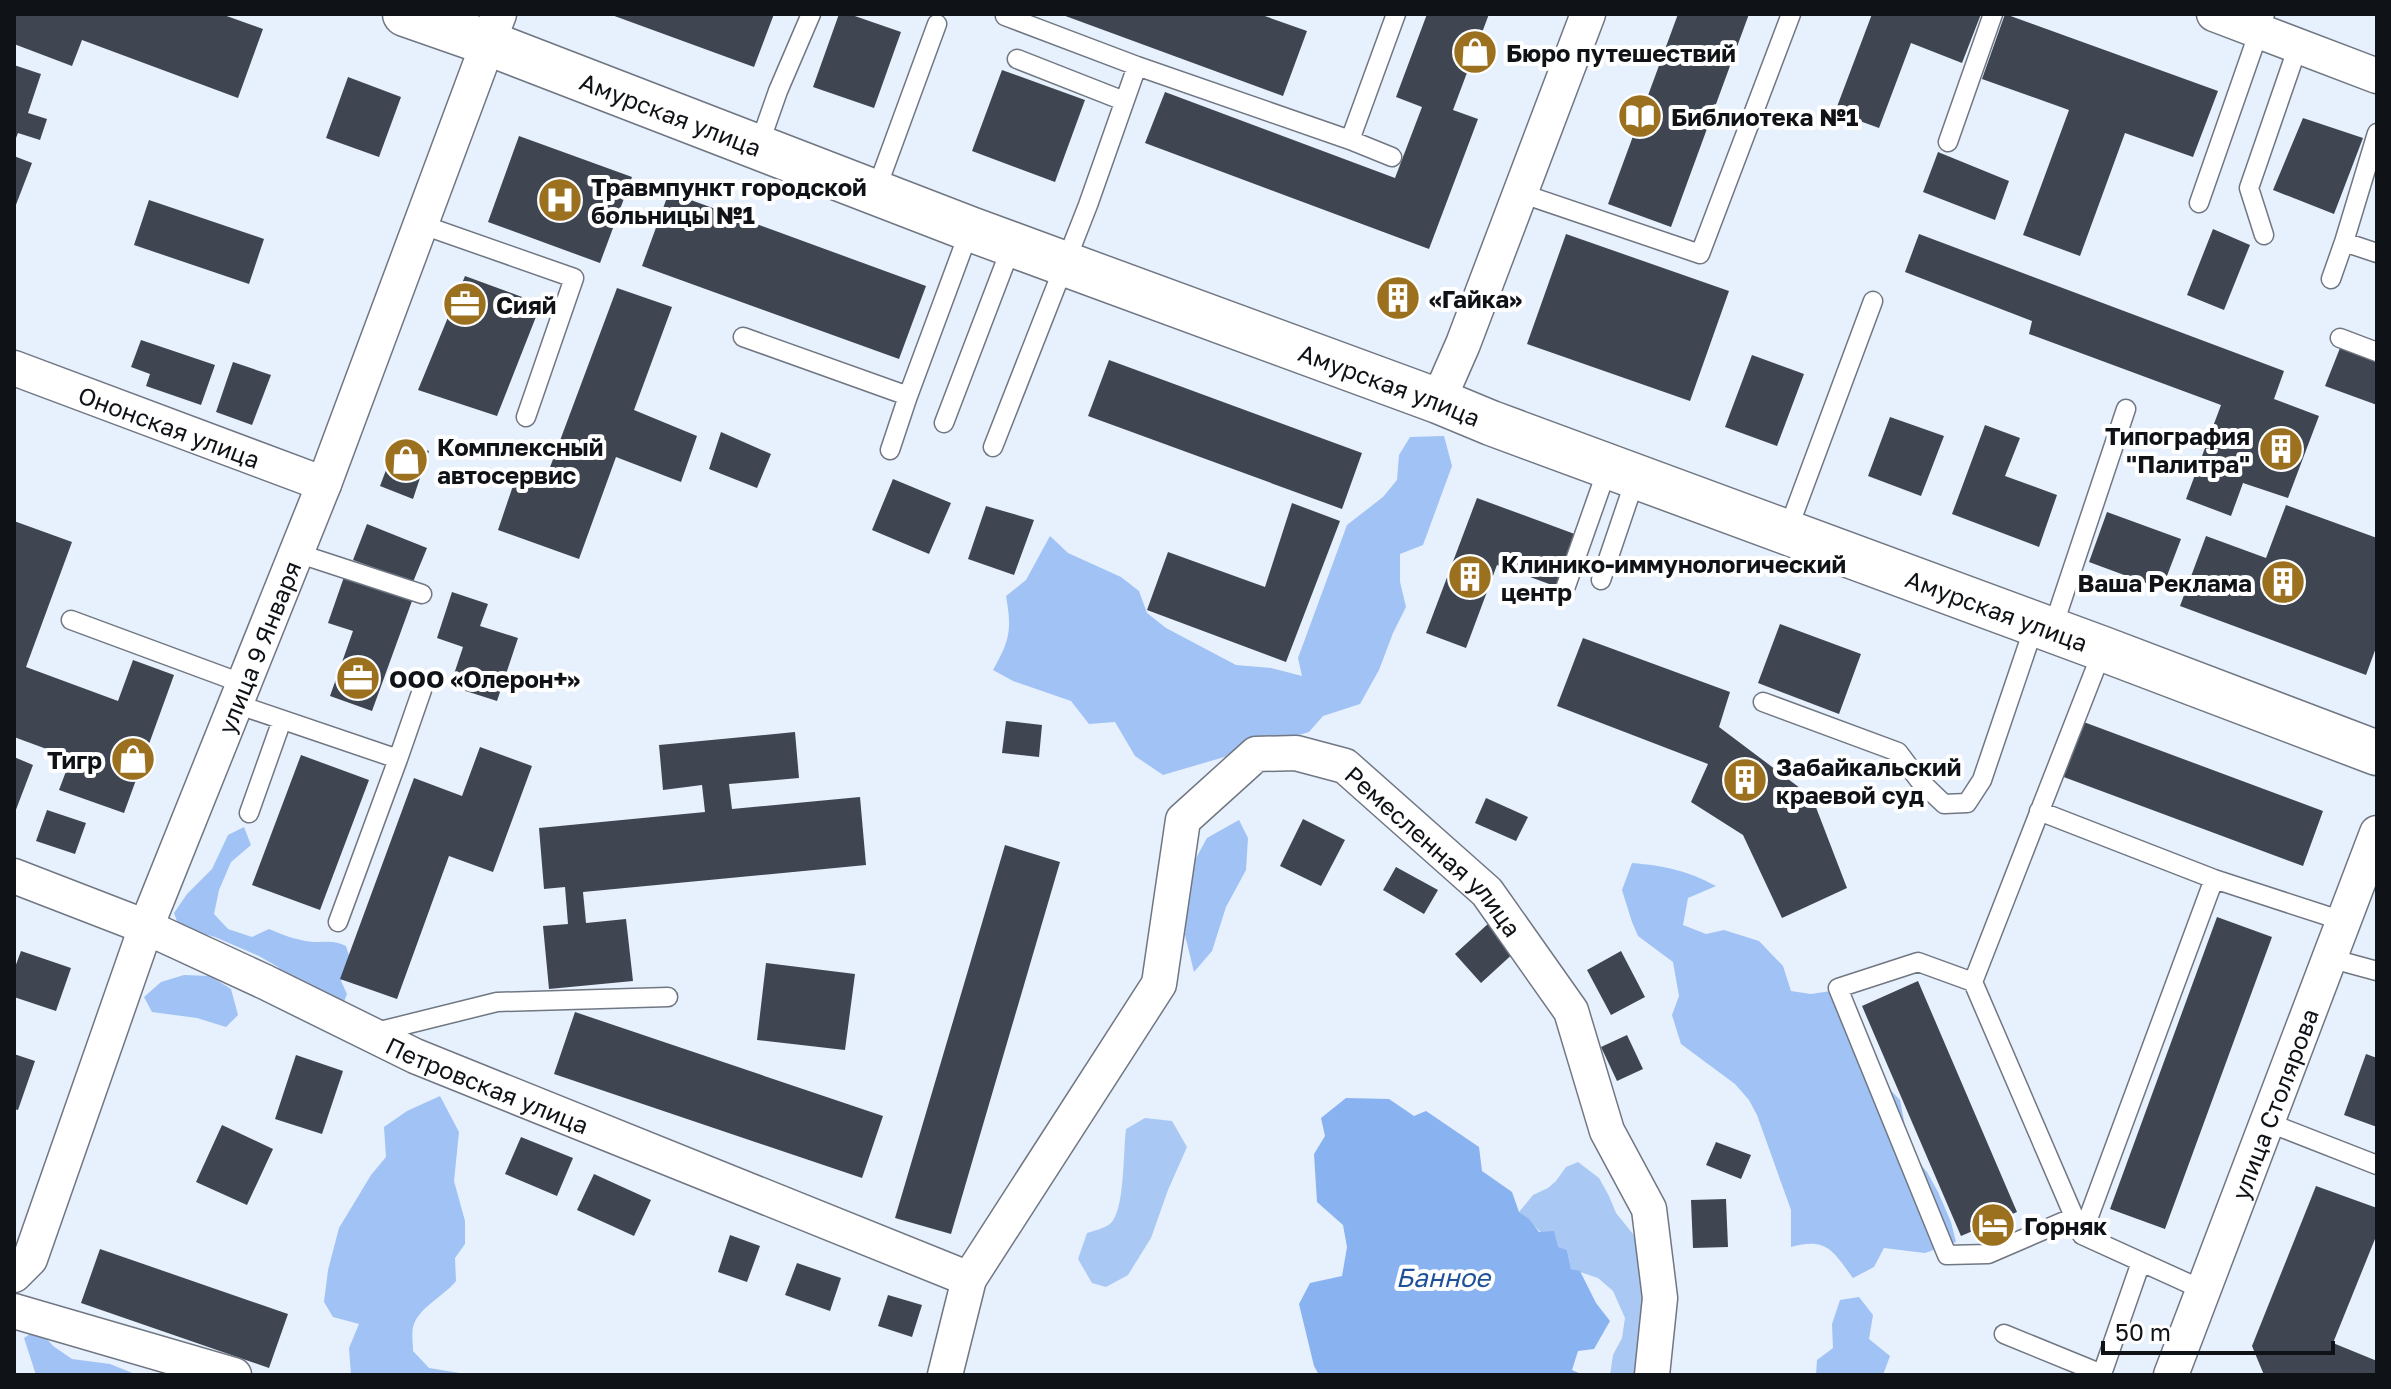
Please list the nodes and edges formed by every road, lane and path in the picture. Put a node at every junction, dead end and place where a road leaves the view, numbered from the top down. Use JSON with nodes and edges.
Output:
{"nodes":[{"id":1,"x":405,"y":14,"type":"edge"},
{"id":2,"x":811,"y":14,"type":"edge"},
{"id":3,"x":1396,"y":14,"type":"edge"},
{"id":4,"x":1588,"y":14,"type":"edge"},
{"id":5,"x":1791,"y":14,"type":"edge"},
{"id":6,"x":1993,"y":14,"type":"edge"},
{"id":7,"x":2214,"y":14,"type":"edge"},
{"id":8,"x":1005,"y":16,"type":"dead end"},
{"id":9,"x":2262,"y":22,"type":"edge"},
{"id":10,"x":937,"y":24,"type":"dead end"},
{"id":11,"x":493,"y":29,"type":"edge"},
{"id":12,"x":2298,"y":46,"type":"junction"},
{"id":13,"x":1017,"y":59,"type":"dead end"},
{"id":14,"x":1137,"y":66,"type":"junction"},
{"id":15,"x":2377,"y":76,"type":"edge"},
{"id":16,"x":1124,"y":101,"type":"junction"},
{"id":17,"x":2377,"y":133,"type":"edge"},
{"id":18,"x":1350,"y":140,"type":"junction"},
{"id":19,"x":1948,"y":142,"type":"dead end"},
{"id":20,"x":758,"y":148,"type":"junction"},
{"id":21,"x":1392,"y":157,"type":"dead end"},
{"id":22,"x":875,"y":193,"type":"junction"},
{"id":23,"x":1520,"y":193,"type":"junction"},
{"id":24,"x":2199,"y":203,"type":"dead end"},
{"id":25,"x":420,"y":224,"type":"junction"},
{"id":26,"x":970,"y":229,"type":"junction"},
{"id":27,"x":2264,"y":235,"type":"dead end"},
{"id":28,"x":2344,"y":242,"type":"junction"},
{"id":29,"x":1012,"y":245,"type":"junction"},
{"id":30,"x":2377,"y":253,"type":"edge"},
{"id":31,"x":1065,"y":265,"type":"junction"},
{"id":32,"x":2331,"y":279,"type":"dead end"},
{"id":33,"x":1873,"y":301,"type":"dead end"},
{"id":34,"x":743,"y":337,"type":"dead end"},
{"id":35,"x":2340,"y":338,"type":"dead end"},
{"id":36,"x":2377,"y":352,"type":"edge"},
{"id":37,"x":14,"y":368,"type":"edge"},
{"id":38,"x":908,"y":396,"type":"junction"},
{"id":39,"x":1438,"y":401,"type":"junction"},
{"id":40,"x":2126,"y":409,"type":"dead end"},
{"id":41,"x":526,"y":417,"type":"dead end"},
{"id":42,"x":944,"y":423,"type":"dead end"},
{"id":43,"x":993,"y":447,"type":"dead end"},
{"id":44,"x":890,"y":450,"type":"dead end"},
{"id":45,"x":1622,"y":472,"type":"junction"},
{"id":46,"x":324,"y":484,"type":"junction"},
{"id":47,"x":1787,"y":532,"type":"junction"},
{"id":48,"x":297,"y":553,"type":"junction"},
{"id":49,"x":1601,"y":580,"type":"dead end"},
{"id":50,"x":1566,"y":586,"type":"dead end"},
{"id":51,"x":422,"y":594,"type":"dead end"},
{"id":52,"x":71,"y":620,"type":"dead end"},
{"id":53,"x":2044,"y":627,"type":"junction"},
{"id":54,"x":2103,"y":649,"type":"junction"},
{"id":55,"x":422,"y":690,"type":"dead end"},
{"id":56,"x":240,"y":694,"type":"junction"},
{"id":57,"x":1763,"y":702,"type":"dead end"},
{"id":58,"x":282,"y":720,"type":"junction"},
{"id":59,"x":2377,"y":753,"type":"edge"},
{"id":60,"x":398,"y":759,"type":"junction"},
{"id":61,"x":2039,"y":811,"type":"junction"},
{"id":62,"x":249,"y":813,"type":"dead end"},
{"id":63,"x":2377,"y":833,"type":"edge"},
{"id":64,"x":14,"y":876,"type":"edge"},
{"id":65,"x":2214,"y":879,"type":"junction"},
{"id":66,"x":2343,"y":921,"type":"junction"},
{"id":67,"x":338,"y":922,"type":"dead end"},
{"id":68,"x":146,"y":927,"type":"junction"},
{"id":69,"x":2329,"y":958,"type":"junction"},
{"id":70,"x":2377,"y":971,"type":"edge"},
{"id":71,"x":1973,"y":982,"type":"junction"},
{"id":72,"x":668,"y":997,"type":"dead end"},
{"id":73,"x":370,"y":1033,"type":"junction"},
{"id":74,"x":2267,"y":1122,"type":"junction"},
{"id":75,"x":2377,"y":1165,"type":"edge"},
{"id":76,"x":2074,"y":1217,"type":"junction"},
{"id":77,"x":2082,"y":1235,"type":"junction"},
{"id":78,"x":2141,"y":1262,"type":"junction"},
{"id":79,"x":14,"y":1275,"type":"edge"},
{"id":80,"x":969,"y":1279,"type":"junction"},
{"id":81,"x":2203,"y":1290,"type":"junction"},
{"id":82,"x":14,"y":1311,"type":"edge"},
{"id":83,"x":2004,"y":1334,"type":"dead end"},
{"id":84,"x":2173,"y":1374,"type":"edge"},
{"id":85,"x":234,"y":1375,"type":"edge"},
{"id":86,"x":945,"y":1375,"type":"edge"},
{"id":87,"x":1652,"y":1375,"type":"edge"}],
"edges":[{"from":1,"to":11,"type":"main road","name":"Амурская улица"},
{"from":2,"to":20,"type":"lane"},
{"from":3,"to":18,"type":"lane"},
{"from":4,"to":23,"type":"street"},
{"from":5,"to":23,"type":"lane"},
{"from":6,"to":19,"type":"lane"},
{"from":7,"to":9,"type":"street"},
{"from":8,"to":14,"type":"lane"},
{"from":9,"to":12,"type":"street"},
{"from":9,"to":24,"type":"lane"},
{"from":10,"to":22,"type":"lane"},
{"from":11,"to":20,"type":"main road","name":"Амурская улица"},
{"from":11,"to":25,"type":"street","name":"улица 9 Января"},
{"from":12,"to":15,"type":"street"},
{"from":12,"to":27,"type":"lane"},
{"from":13,"to":16,"type":"lane"},
{"from":14,"to":16,"type":"lane"},
{"from":14,"to":18,"type":"lane"},
{"from":16,"to":31,"type":"lane"},
{"from":17,"to":28,"type":"lane"},
{"from":18,"to":21,"type":"lane"},
{"from":20,"to":22,"type":"main road","name":"Амурская улица"},
{"from":22,"to":26,"type":"main road","name":"Амурская улица"},
{"from":23,"to":39,"type":"street"},
{"from":25,"to":41,"type":"lane"},
{"from":25,"to":46,"type":"street","name":"улица 9 Января"},
{"from":26,"to":29,"type":"main road","name":"Амурская улица"},
{"from":26,"to":38,"type":"lane"},
{"from":28,"to":30,"type":"lane"},
{"from":28,"to":32,"type":"lane"},
{"from":29,"to":31,"type":"main road","name":"Амурская улица"},
{"from":29,"to":42,"type":"lane"},
{"from":31,"to":39,"type":"main road","name":"Амурская улица"},
{"from":31,"to":43,"type":"lane"},
{"from":33,"to":47,"type":"lane"},
{"from":34,"to":38,"type":"lane"},
{"from":35,"to":36,"type":"lane"},
{"from":37,"to":46,"type":"street","name":"Ононская улица"},
{"from":38,"to":44,"type":"lane"},
{"from":39,"to":45,"type":"main road","name":"Амурская улица"},
{"from":40,"to":53,"type":"lane"},
{"from":45,"to":47,"type":"main road","name":"Амурская улица"},
{"from":45,"to":49,"type":"lane"},
{"from":45,"to":50,"type":"lane"},
{"from":46,"to":48,"type":"street","name":"улица 9 Января"},
{"from":47,"to":53,"type":"main road","name":"Амурская улица"},
{"from":48,"to":51,"type":"lane"},
{"from":48,"to":56,"type":"street","name":"улица 9 Января"},
{"from":52,"to":56,"type":"lane"},
{"from":53,"to":54,"type":"main road","name":"Амурская улица"},
{"from":53,"to":57,"type":"lane"},
{"from":54,"to":59,"type":"main road","name":"Амурская улица"},
{"from":54,"to":61,"type":"lane"},
{"from":55,"to":60,"type":"lane"},
{"from":56,"to":58,"type":"lane"},
{"from":56,"to":68,"type":"street","name":"улица 9 Января"},
{"from":58,"to":60,"type":"lane"},
{"from":58,"to":62,"type":"lane"},
{"from":60,"to":67,"type":"lane"},
{"from":61,"to":65,"type":"lane"},
{"from":61,"to":71,"type":"lane"},
{"from":63,"to":66,"type":"street","name":"улица Столярова"},
{"from":64,"to":68,"type":"street","name":"Петровская улица"},
{"from":65,"to":66,"type":"lane"},
{"from":65,"to":77,"type":"lane"},
{"from":66,"to":69,"type":"street","name":"улица Столярова"},
{"from":68,"to":73,"type":"street","name":"Петровская улица"},
{"from":68,"to":79,"type":"street","name":"улица 9 Января"},
{"from":69,"to":70,"type":"lane"},
{"from":69,"to":74,"type":"street","name":"улица Столярова"},
{"from":71,"to":76,"type":"lane"},
{"from":71,"to":76,"type":"lane"},
{"from":72,"to":73,"type":"lane"},
{"from":73,"to":80,"type":"street","name":"Петровская улица"},
{"from":74,"to":75,"type":"lane"},
{"from":74,"to":81,"type":"street","name":"улица Столярова"},
{"from":76,"to":77,"type":"lane"},
{"from":77,"to":78,"type":"lane"},
{"from":78,"to":81,"type":"lane"},
{"from":78,"to":83,"type":"lane"},
{"from":80,"to":86,"type":"street","name":"Ремесленная улица"},
{"from":80,"to":87,"type":"street","name":"Ремесленная улица"},
{"from":81,"to":84,"type":"street","name":"улица Столярова"},
{"from":82,"to":85,"type":"street"}]}
